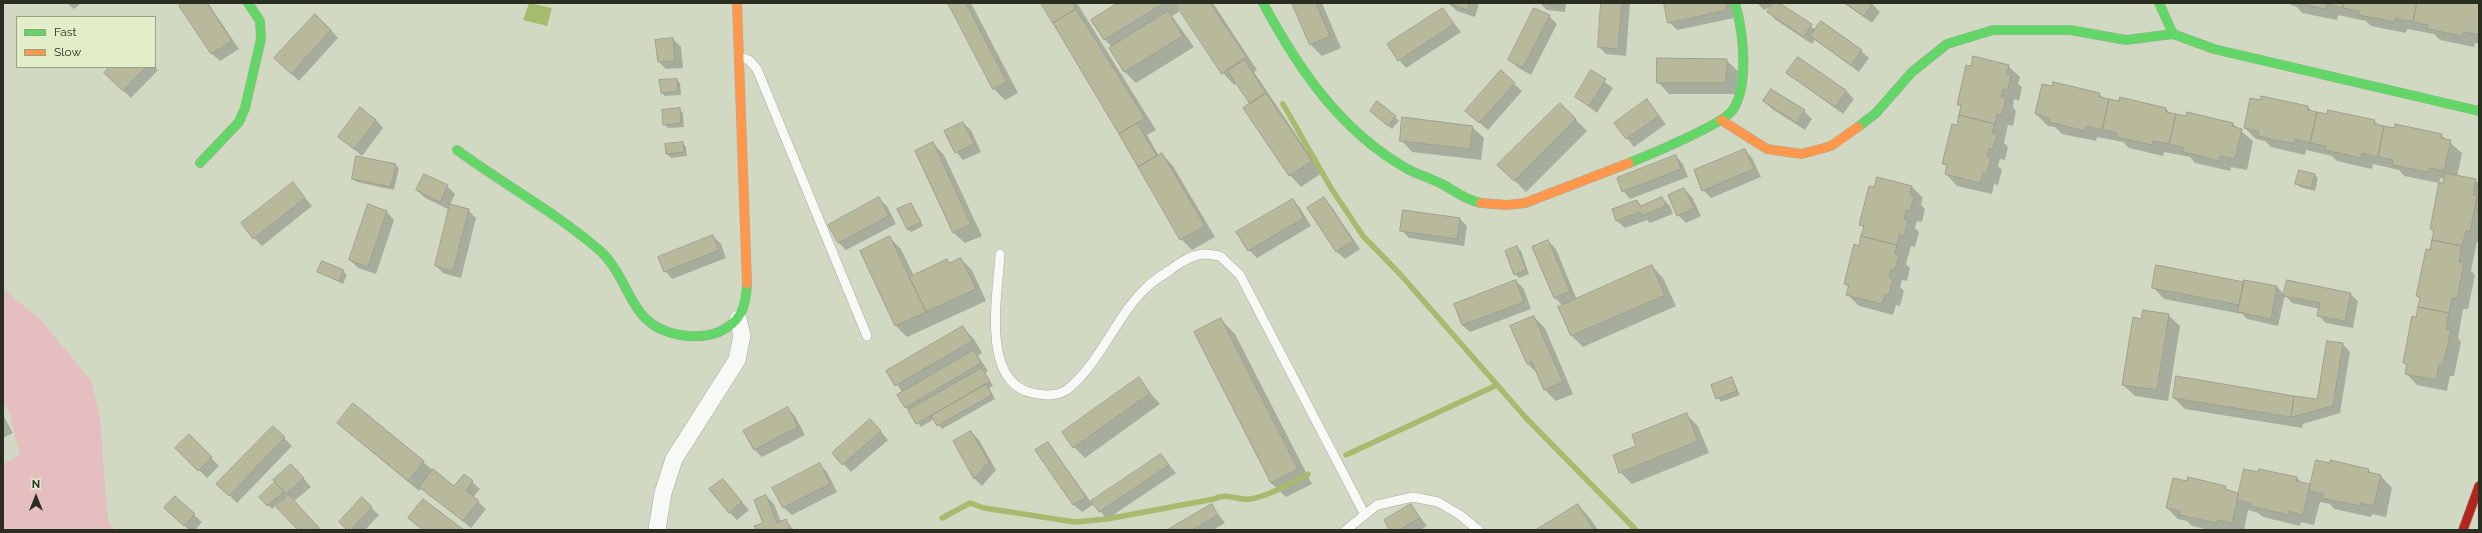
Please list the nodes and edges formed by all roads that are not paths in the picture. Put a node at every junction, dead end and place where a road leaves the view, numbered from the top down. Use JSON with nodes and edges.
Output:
{"nodes":[{"id":1,"x":248,"y":3,"type":"edge"},
{"id":2,"x":737,"y":3,"type":"edge"},
{"id":3,"x":1263,"y":3,"type":"edge"},
{"id":4,"x":1735,"y":3,"type":"edge"},
{"id":5,"x":2159,"y":3,"type":"edge"},
{"id":6,"x":2173,"y":34,"type":"junction"},
{"id":7,"x":739,"y":57,"type":"junction"},
{"id":8,"x":2479,"y":111,"type":"edge"},
{"id":9,"x":1721,"y":120,"type":"junction"},
{"id":10,"x":457,"y":150,"type":"dead end"},
{"id":11,"x":200,"y":163,"type":"dead end"},
{"id":12,"x":1000,"y":254,"type":"dead end"},
{"id":13,"x":738,"y":319,"type":"junction"},
{"id":14,"x":866,"y":336,"type":"dead end"},
{"id":15,"x":2479,"y":486,"type":"edge"},
{"id":16,"x":1365,"y":515,"type":"junction"},
{"id":17,"x":657,"y":530,"type":"edge"},
{"id":18,"x":1346,"y":530,"type":"edge"},
{"id":19,"x":1478,"y":530,"type":"edge"},
{"id":20,"x":2463,"y":530,"type":"edge"}],
"edges":[{"from":1,"to":11,"type":"street"},
{"from":2,"to":7,"type":"street"},
{"from":3,"to":9,"type":"street"},
{"from":4,"to":9,"type":"street"},
{"from":5,"to":6,"type":"street"},
{"from":6,"to":8,"type":"street"},
{"from":6,"to":9,"type":"street"},
{"from":7,"to":13,"type":"street"},
{"from":7,"to":14,"type":"lane"},
{"from":10,"to":13,"type":"street"},
{"from":12,"to":16,"type":"lane"},
{"from":13,"to":17,"type":"street"},
{"from":15,"to":20,"type":"street"},
{"from":16,"to":18,"type":"lane"},
{"from":16,"to":19,"type":"lane"}]}
